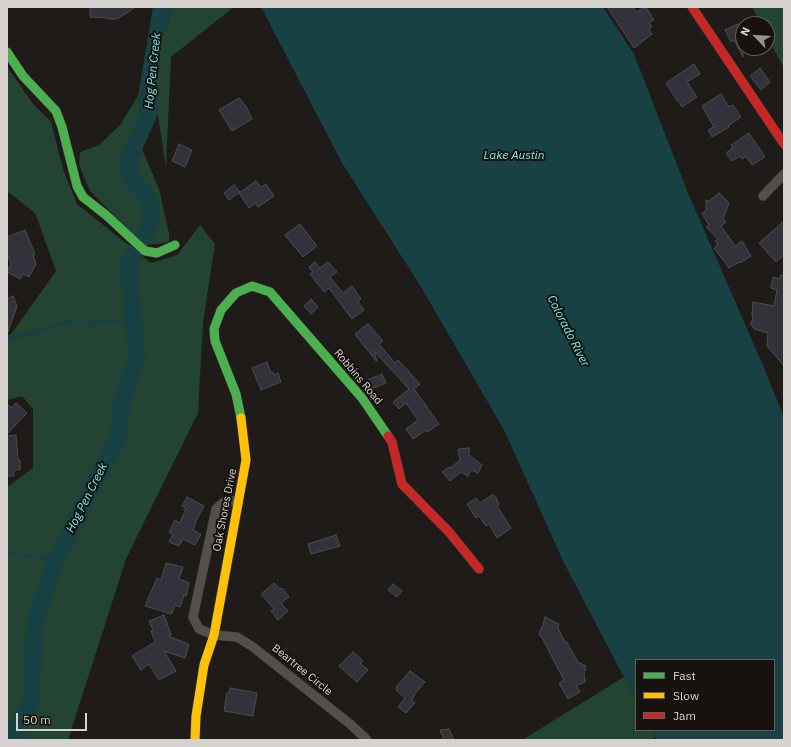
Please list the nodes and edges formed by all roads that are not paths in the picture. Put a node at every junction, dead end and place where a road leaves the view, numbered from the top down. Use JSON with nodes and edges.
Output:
{"nodes":[{"id":1,"x":692,"y":7,"type":"edge"},
{"id":2,"x":7,"y":52,"type":"edge"},
{"id":3,"x":784,"y":144,"type":"edge"},
{"id":4,"x":784,"y":174,"type":"edge"},
{"id":5,"x":763,"y":196,"type":"dead end"},
{"id":6,"x":175,"y":245,"type":"dead end"},
{"id":7,"x":236,"y":293,"type":"joint"},
{"id":8,"x":238,"y":501,"type":"junction"},
{"id":9,"x":479,"y":569,"type":"dead end"},
{"id":10,"x":214,"y":635,"type":"junction"},
{"id":11,"x":195,"y":740,"type":"edge"},
{"id":12,"x":367,"y":740,"type":"edge"}],
"edges":[{"from":1,"to":3,"type":"street"},
{"from":2,"to":6,"type":"street"},
{"from":4,"to":5,"type":"street"},
{"from":7,"to":8,"type":"street","name":"Oak Shores Drive"},
{"from":7,"to":9,"type":"street","name":"Robbins Road"},
{"from":8,"to":10,"type":"street","name":"Oak Shores Drive"},
{"from":8,"to":10,"type":"street"},
{"from":10,"to":11,"type":"street","name":"Oak Shores Drive"},
{"from":10,"to":12,"type":"street","name":"Beartree Circle"}]}
